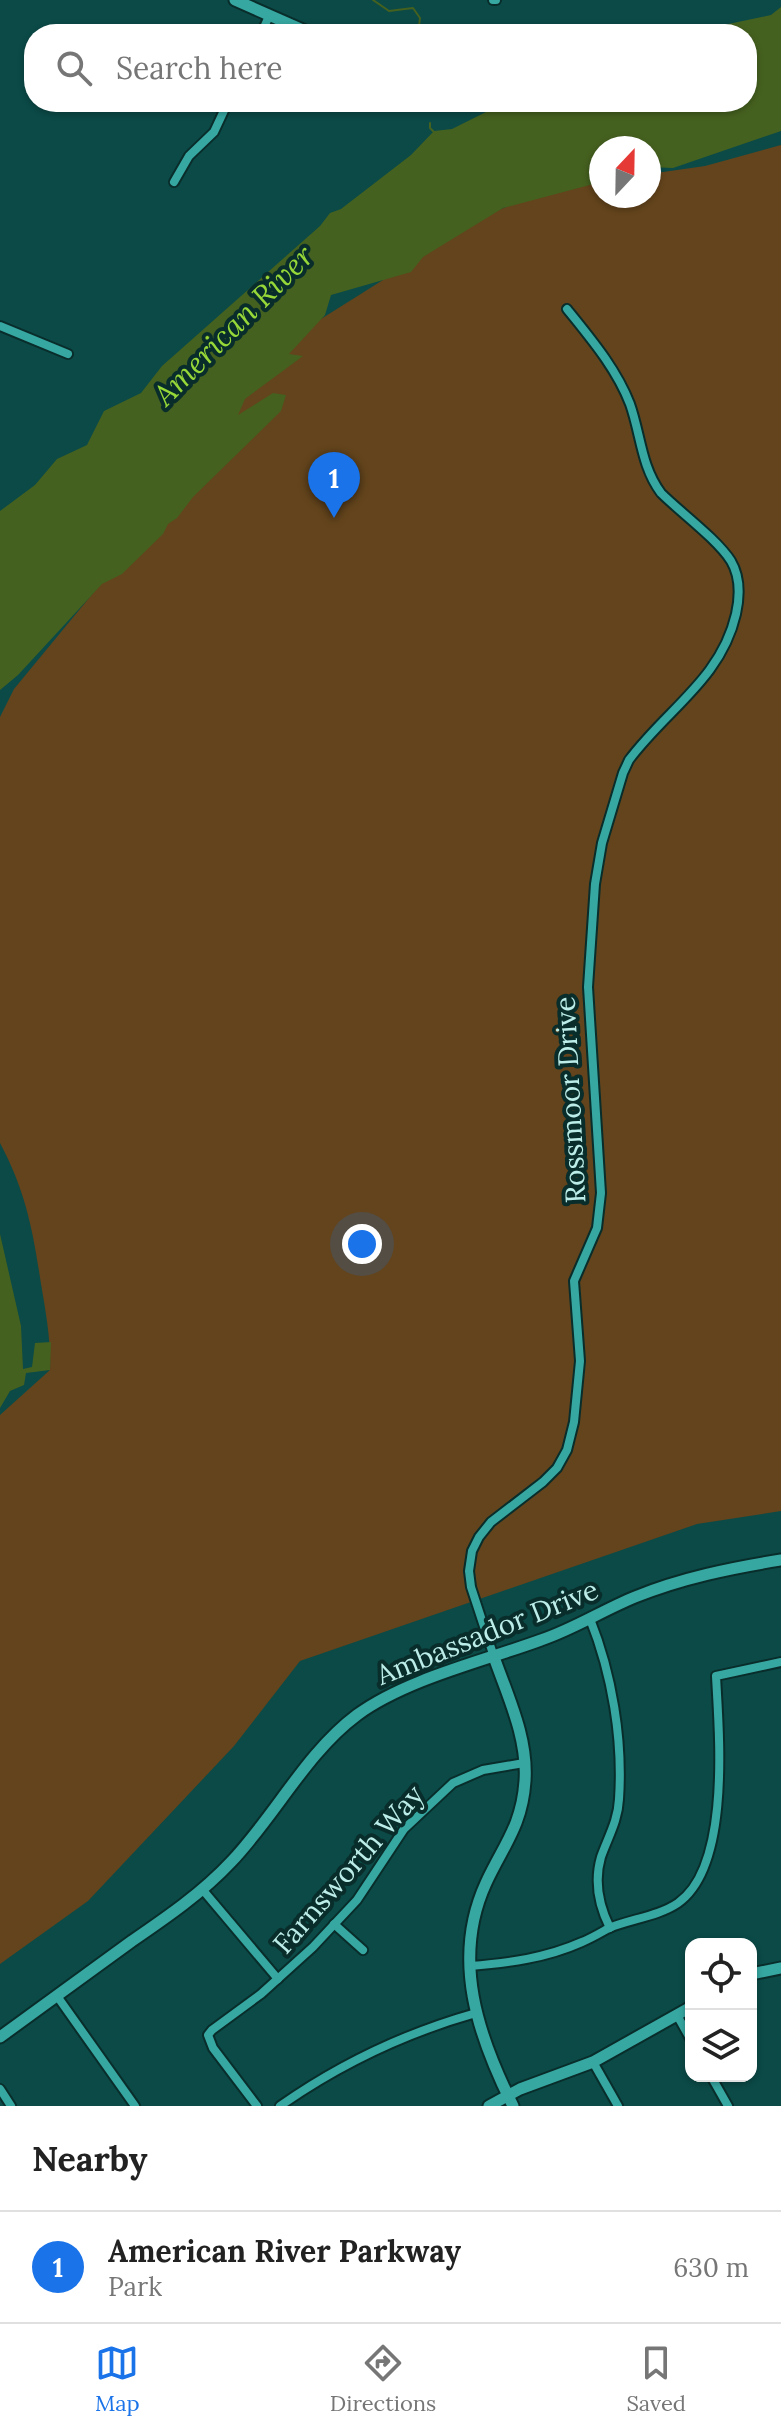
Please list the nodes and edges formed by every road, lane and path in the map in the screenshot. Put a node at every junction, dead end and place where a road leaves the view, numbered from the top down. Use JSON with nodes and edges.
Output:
{"nodes":[{"id":1,"x":235,"y":0,"type":"edge"},
{"id":2,"x":269,"y":16,"type":"junction"},
{"id":3,"x":265,"y":24,"type":"edge"},
{"id":4,"x":288,"y":24,"type":"edge"},
{"id":5,"x":223,"y":112,"type":"edge"},
{"id":6,"x":174,"y":182,"type":"dead end"},
{"id":7,"x":567,"y":309,"type":"dead end"},
{"id":8,"x":0,"y":326,"type":"edge"},
{"id":9,"x":68,"y":354,"type":"dead end"},
{"id":10,"x":781,"y":1560,"type":"edge"},
{"id":11,"x":590,"y":1619,"type":"junction"},
{"id":12,"x":494,"y":1657,"type":"junction"},
{"id":13,"x":781,"y":1662,"type":"edge"},
{"id":14,"x":524,"y":1763,"type":"junction"},
{"id":15,"x":202,"y":1889,"type":"junction"},
{"id":16,"x":334,"y":1924,"type":"junction"},
{"id":17,"x":610,"y":1928,"type":"junction"},
{"id":18,"x":363,"y":1950,"type":"dead end"},
{"id":19,"x":470,"y":1966,"type":"junction"},
{"id":20,"x":781,"y":1968,"type":"edge"},
{"id":21,"x":757,"y":1973,"type":"edge"},
{"id":22,"x":278,"y":1979,"type":"junction"},
{"id":23,"x":57,"y":1996,"type":"junction"},
{"id":24,"x":686,"y":2010,"type":"edge"},
{"id":25,"x":476,"y":2013,"type":"junction"},
{"id":26,"x":677,"y":2015,"type":"junction"},
{"id":27,"x":685,"y":2029,"type":"edge"},
{"id":28,"x":0,"y":2037,"type":"edge"},
{"id":29,"x":593,"y":2062,"type":"junction"},
{"id":30,"x":714,"y":2082,"type":"edge"},
{"id":31,"x":0,"y":2089,"type":"edge"},
{"id":32,"x":511,"y":2101,"type":"edge"},
{"id":33,"x":11,"y":2106,"type":"edge"},
{"id":34,"x":135,"y":2106,"type":"edge"},
{"id":35,"x":257,"y":2106,"type":"edge"},
{"id":36,"x":280,"y":2106,"type":"edge"},
{"id":37,"x":489,"y":2106,"type":"edge"},
{"id":38,"x":618,"y":2106,"type":"edge"},
{"id":39,"x":728,"y":2106,"type":"edge"}],
"edges":[{"from":1,"to":2,"type":"street"},
{"from":2,"to":3,"type":"street"},
{"from":2,"to":4,"type":"street"},
{"from":5,"to":6,"type":"street"},
{"from":7,"to":12,"type":"street","name":"Rossmoor Drive"},
{"from":8,"to":9,"type":"street"},
{"from":10,"to":11,"type":"street","name":"Ambassador Drive"},
{"from":11,"to":12,"type":"street","name":"Ambassador Drive"},
{"from":11,"to":17,"type":"street"},
{"from":12,"to":14,"type":"street","name":"Rossmoor Drive"},
{"from":12,"to":15,"type":"street","name":"Ambassador Drive"},
{"from":13,"to":17,"type":"street"},
{"from":14,"to":16,"type":"street","name":"Farnsworth Way"},
{"from":14,"to":19,"type":"street","name":"Rossmoor Drive"},
{"from":15,"to":22,"type":"street"},
{"from":15,"to":23,"type":"street","name":"Ambassador Drive"},
{"from":16,"to":18,"type":"street"},
{"from":16,"to":22,"type":"street","name":"Farnsworth Way"},
{"from":17,"to":19,"type":"street"},
{"from":19,"to":25,"type":"street","name":"Rossmoor Drive"},
{"from":20,"to":21,"type":"street"},
{"from":22,"to":35,"type":"street","name":"Farnsworth Way"},
{"from":23,"to":28,"type":"street","name":"Ambassador Drive"},
{"from":23,"to":34,"type":"street"},
{"from":24,"to":26,"type":"street"},
{"from":25,"to":32,"type":"street","name":"Rossmoor Drive"},
{"from":25,"to":36,"type":"street"},
{"from":26,"to":27,"type":"street"},
{"from":26,"to":29,"type":"street"},
{"from":29,"to":32,"type":"street"},
{"from":29,"to":38,"type":"street"},
{"from":30,"to":39,"type":"street"},
{"from":31,"to":33,"type":"street"},
{"from":32,"to":37,"type":"street"}]}
